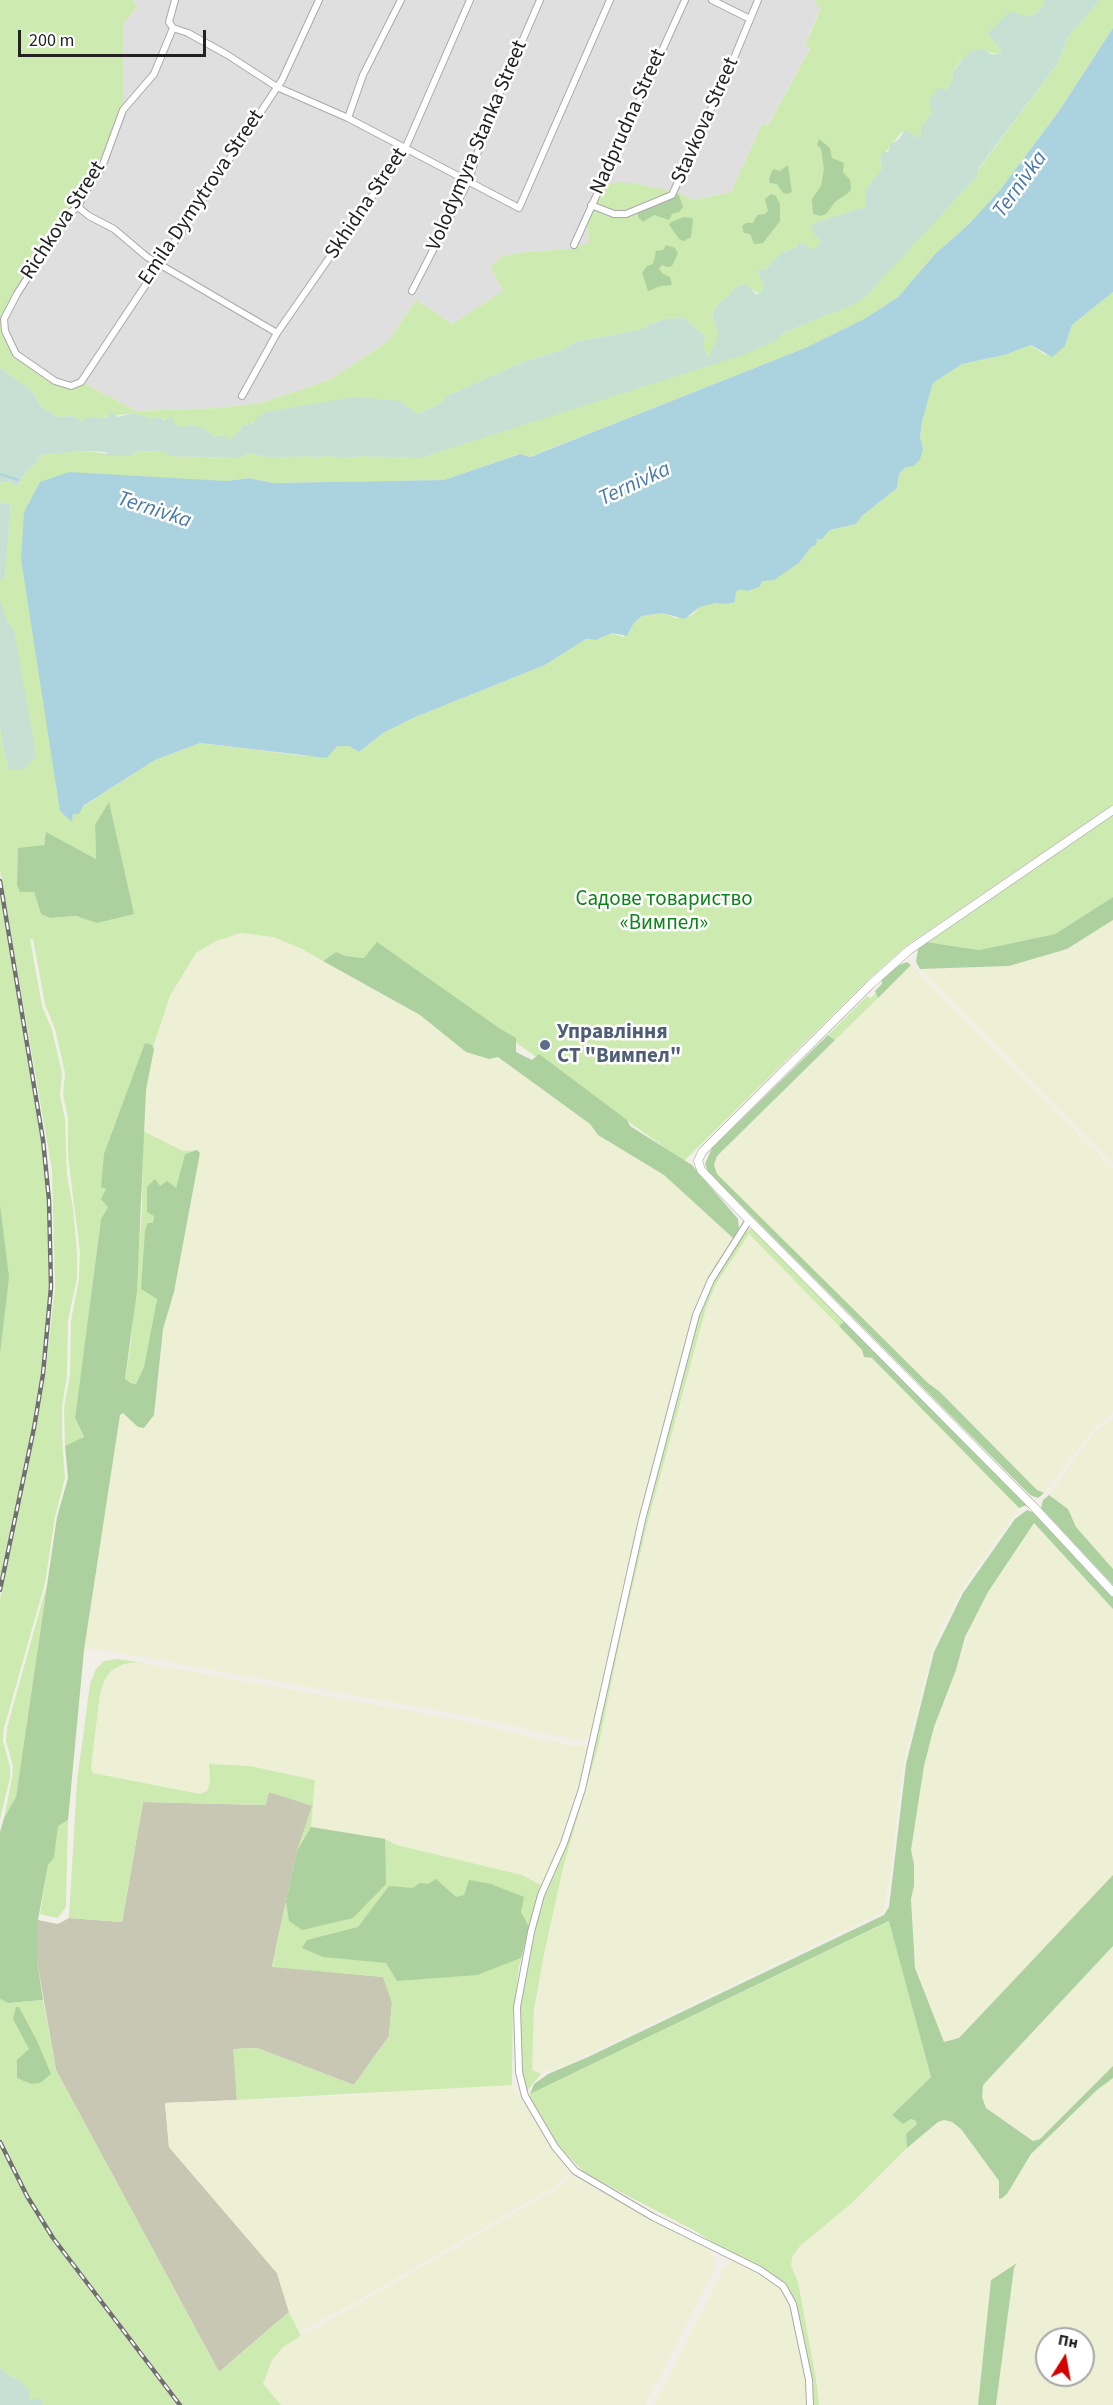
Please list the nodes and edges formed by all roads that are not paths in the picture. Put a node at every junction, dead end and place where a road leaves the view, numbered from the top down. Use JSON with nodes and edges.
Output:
{"nodes":[{"id":1,"x":175,"y":0,"type":"edge"},
{"id":2,"x":319,"y":0,"type":"edge"},
{"id":3,"x":401,"y":0,"type":"edge"},
{"id":4,"x":470,"y":0,"type":"edge"},
{"id":5,"x":540,"y":0,"type":"edge"},
{"id":6,"x":610,"y":0,"type":"edge"},
{"id":7,"x":685,"y":0,"type":"edge"},
{"id":8,"x":712,"y":0,"type":"edge"},
{"id":9,"x":758,"y":0,"type":"edge"},
{"id":10,"x":750,"y":19,"type":"junction"},
{"id":11,"x":173,"y":28,"type":"junction"},
{"id":12,"x":277,"y":87,"type":"junction"},
{"id":13,"x":348,"y":118,"type":"junction"},
{"id":14,"x":405,"y":148,"type":"junction"},
{"id":15,"x":468,"y":182,"type":"junction"},
{"id":16,"x":591,"y":206,"type":"junction"},
{"id":17,"x":78,"y":207,"type":"junction"},
{"id":18,"x":574,"y":245,"type":"dead end"},
{"id":19,"x":159,"y":264,"type":"junction"},
{"id":20,"x":412,"y":291,"type":"dead end"},
{"id":21,"x":277,"y":333,"type":"junction"},
{"id":22,"x":71,"y":386,"type":"joint"},
{"id":23,"x":242,"y":396,"type":"dead end"},
{"id":24,"x":1113,"y":810,"type":"edge"},
{"id":25,"x":749,"y":1220,"type":"junction"},
{"id":26,"x":1113,"y":1592,"type":"edge"},
{"id":27,"x":810,"y":2405,"type":"edge"}],
"edges":[{"from":1,"to":11,"type":"street","name":"Richkova Street"},
{"from":2,"to":12,"type":"street","name":"Emila Dymytrova Street"},
{"from":3,"to":13,"type":"street"},
{"from":4,"to":14,"type":"street","name":"Skhidna Street"},
{"from":5,"to":15,"type":"street","name":"Volodymyra Stanka Street"},
{"from":6,"to":15,"type":"street"},
{"from":7,"to":16,"type":"street","name":"Nadprudna Street"},
{"from":8,"to":10,"type":"street"},
{"from":9,"to":10,"type":"street","name":"Stavkova Street"},
{"from":10,"to":16,"type":"street","name":"Stavkova Street"},
{"from":11,"to":12,"type":"street"},
{"from":11,"to":17,"type":"street","name":"Richkova Street"},
{"from":12,"to":13,"type":"street"},
{"from":12,"to":19,"type":"street","name":"Emila Dymytrova Street"},
{"from":13,"to":14,"type":"street"},
{"from":14,"to":15,"type":"street"},
{"from":14,"to":21,"type":"street","name":"Skhidna Street"},
{"from":15,"to":20,"type":"street","name":"Volodymyra Stanka Street"},
{"from":16,"to":18,"type":"street","name":"Nadprudna Street"},
{"from":17,"to":19,"type":"street"},
{"from":17,"to":22,"type":"street","name":"Richkova Street"},
{"from":19,"to":21,"type":"street"},
{"from":19,"to":22,"type":"street","name":"Emila Dymytrova Street"},
{"from":21,"to":23,"type":"street","name":"Skhidna Street"},
{"from":24,"to":25,"type":"street"},
{"from":25,"to":26,"type":"street"},
{"from":25,"to":27,"type":"street"}]}
